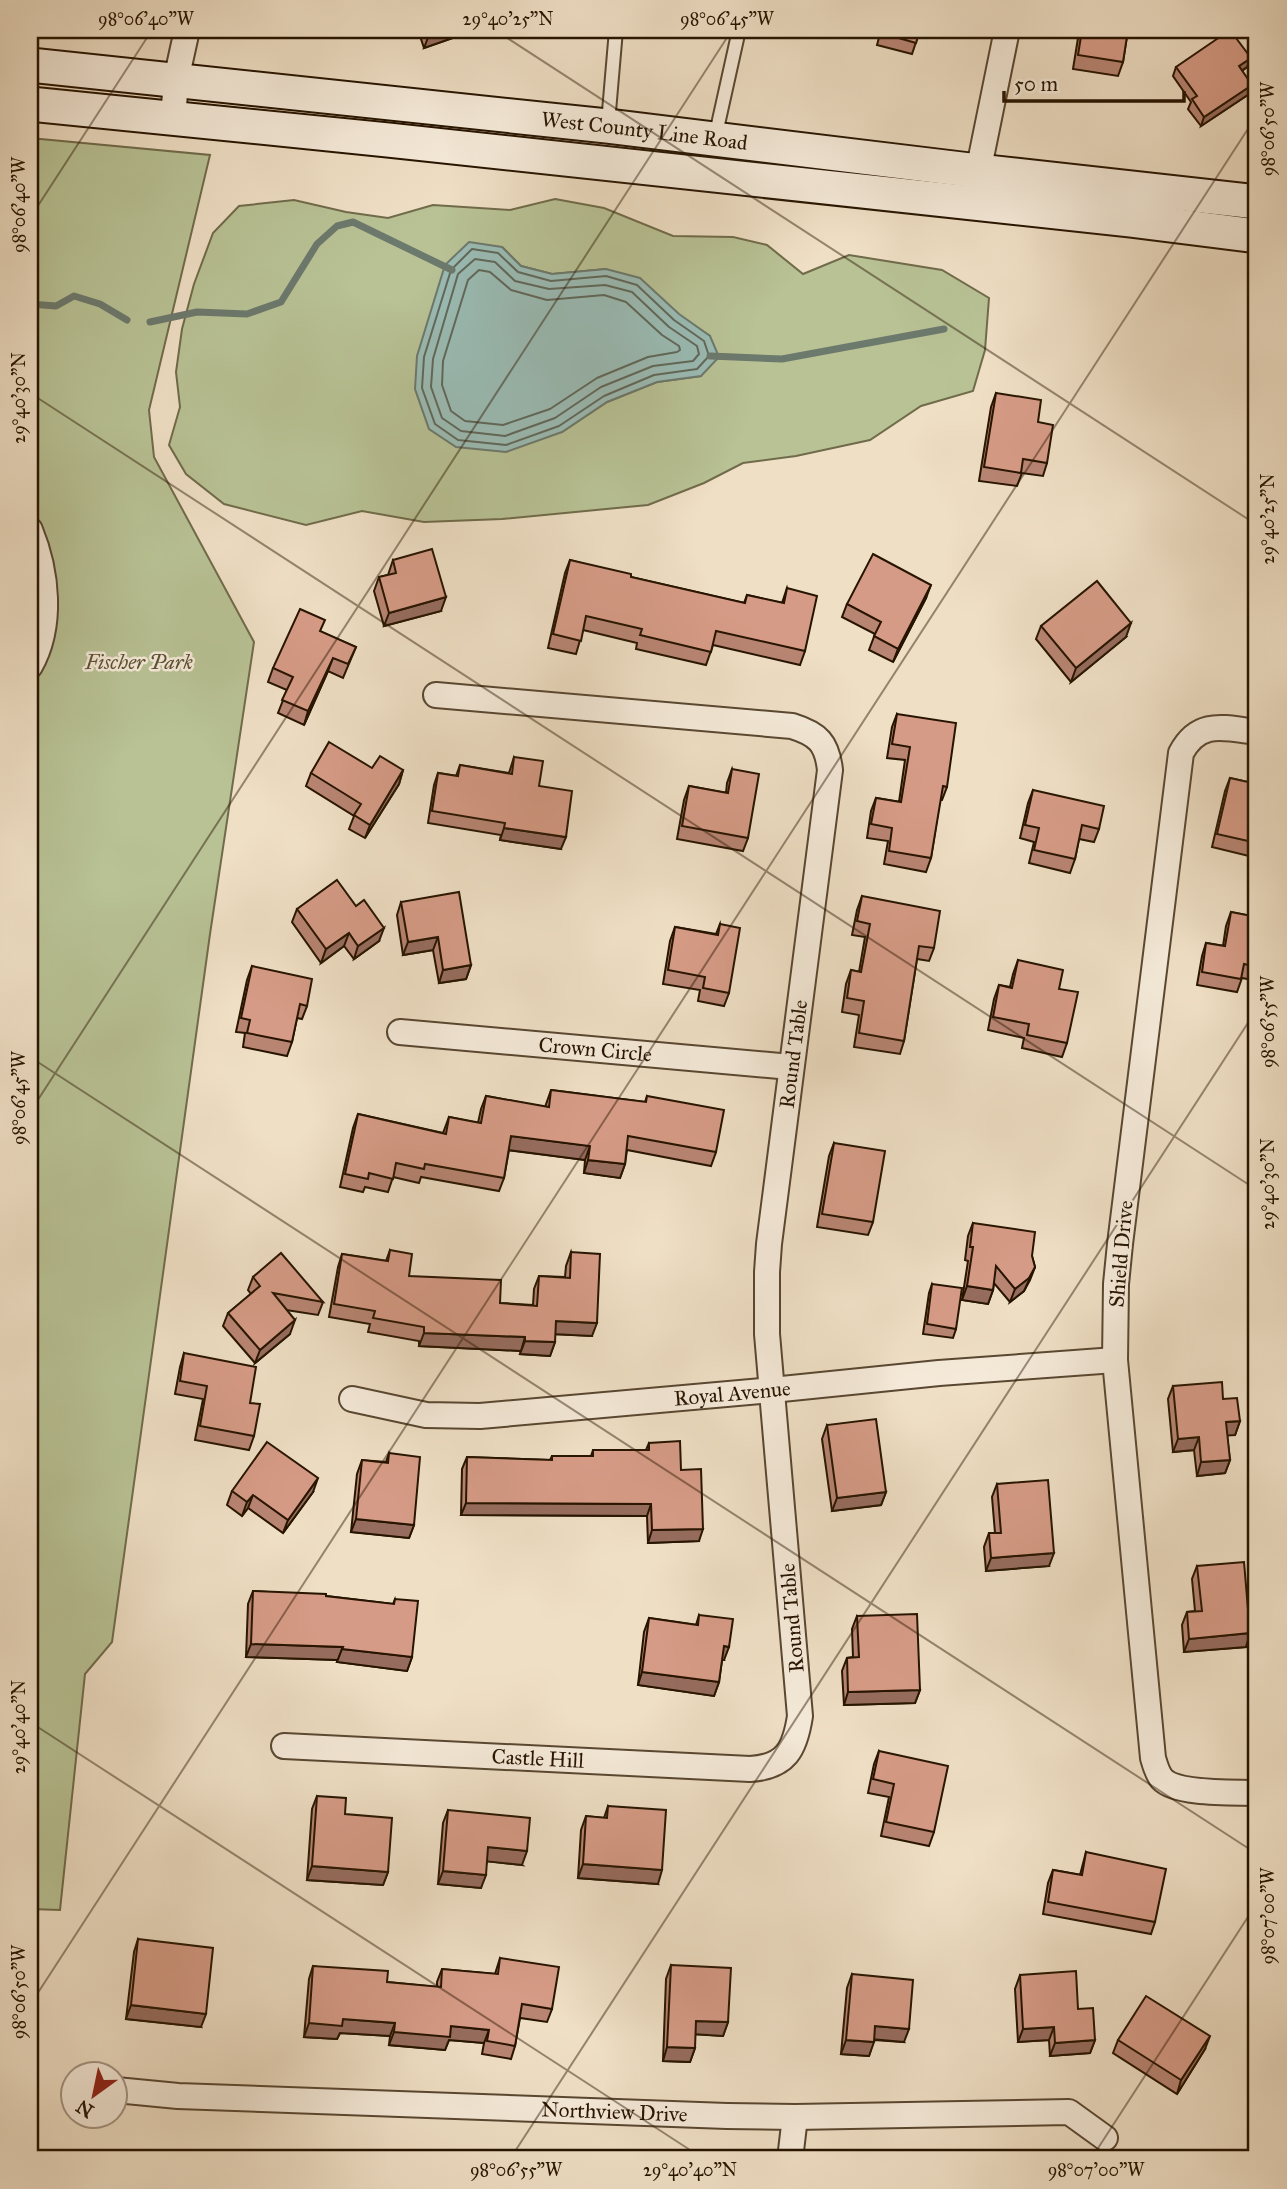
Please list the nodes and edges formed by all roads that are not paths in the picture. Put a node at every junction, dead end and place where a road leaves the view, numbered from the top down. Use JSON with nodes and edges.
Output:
{"nodes":[{"id":1,"x":187,"y":30,"type":"edge"},
{"id":2,"x":616,"y":30,"type":"edge"},
{"id":3,"x":739,"y":30,"type":"edge"},
{"id":4,"x":1007,"y":30,"type":"edge"},
{"id":5,"x":30,"y":65,"type":"edge"},
{"id":6,"x":176,"y":80,"type":"junction"},
{"id":7,"x":30,"y":104,"type":"edge"},
{"id":8,"x":173,"y":119,"type":"junction"},
{"id":9,"x":607,"y":125,"type":"junction"},
{"id":10,"x":711,"y":157,"type":"junction"},
{"id":11,"x":978,"y":171,"type":"junction"},
{"id":12,"x":1257,"y":202,"type":"edge"},
{"id":13,"x":972,"y":205,"type":"junction"},
{"id":14,"x":1257,"y":236,"type":"edge"},
{"id":15,"x":30,"y":530,"type":"edge"},
{"id":16,"x":30,"y":666,"type":"edge"},
{"id":17,"x":436,"y":695,"type":"dead end"},
{"id":18,"x":1257,"y":732,"type":"edge"},
{"id":19,"x":400,"y":1032,"type":"dead end"},
{"id":20,"x":790,"y":1068,"type":"junction"},
{"id":21,"x":1115,"y":1360,"type":"junction"},
{"id":22,"x":772,"y":1391,"type":"junction"},
{"id":23,"x":352,"y":1398,"type":"dead end"},
{"id":24,"x":284,"y":1746,"type":"dead end"},
{"id":25,"x":787,"y":1755,"type":"joint"},
{"id":26,"x":1257,"y":1793,"type":"edge"},
{"id":27,"x":130,"y":2091,"type":"edge"},
{"id":28,"x":795,"y":2117,"type":"junction"},
{"id":29,"x":1105,"y":2138,"type":"dead end"},
{"id":30,"x":790,"y":2159,"type":"edge"}],
"edges":[{"from":1,"to":6,"type":"street"},
{"from":2,"to":9,"type":"lane"},
{"from":3,"to":10,"type":"lane"},
{"from":4,"to":11,"type":"street"},
{"from":5,"to":6,"type":"main road","name":"West County Line Road"},
{"from":6,"to":8,"type":"street"},
{"from":6,"to":9,"type":"main road","name":"West County Line Road"},
{"from":7,"to":8,"type":"main road","name":"West County Line Road"},
{"from":8,"to":10,"type":"main road","name":"West County Line Road"},
{"from":9,"to":10,"type":"main road","name":"West County Line Road"},
{"from":10,"to":11,"type":"main road","name":"West County Line Road"},
{"from":10,"to":13,"type":"main road","name":"West County Line Road"},
{"from":11,"to":12,"type":"main road","name":"West County Line Road"},
{"from":11,"to":13,"type":"street"},
{"from":13,"to":14,"type":"main road","name":"West County Line Road"},
{"from":15,"to":16,"type":"street"},
{"from":17,"to":20,"type":"street","name":"Round Table"},
{"from":18,"to":21,"type":"street","name":"Shield Drive"},
{"from":19,"to":20,"type":"street","name":"Crown Circle"},
{"from":20,"to":22,"type":"street","name":"Round Table"},
{"from":21,"to":22,"type":"street","name":"Royal Avenue"},
{"from":21,"to":26,"type":"street","name":"Shield Drive"},
{"from":22,"to":23,"type":"street","name":"Royal Avenue"},
{"from":22,"to":25,"type":"street","name":"Round Table"},
{"from":24,"to":25,"type":"street","name":"Castle Hill"},
{"from":27,"to":28,"type":"street","name":"Northview Drive"},
{"from":28,"to":29,"type":"street","name":"Northview Drive"},
{"from":28,"to":30,"type":"street"}]}
